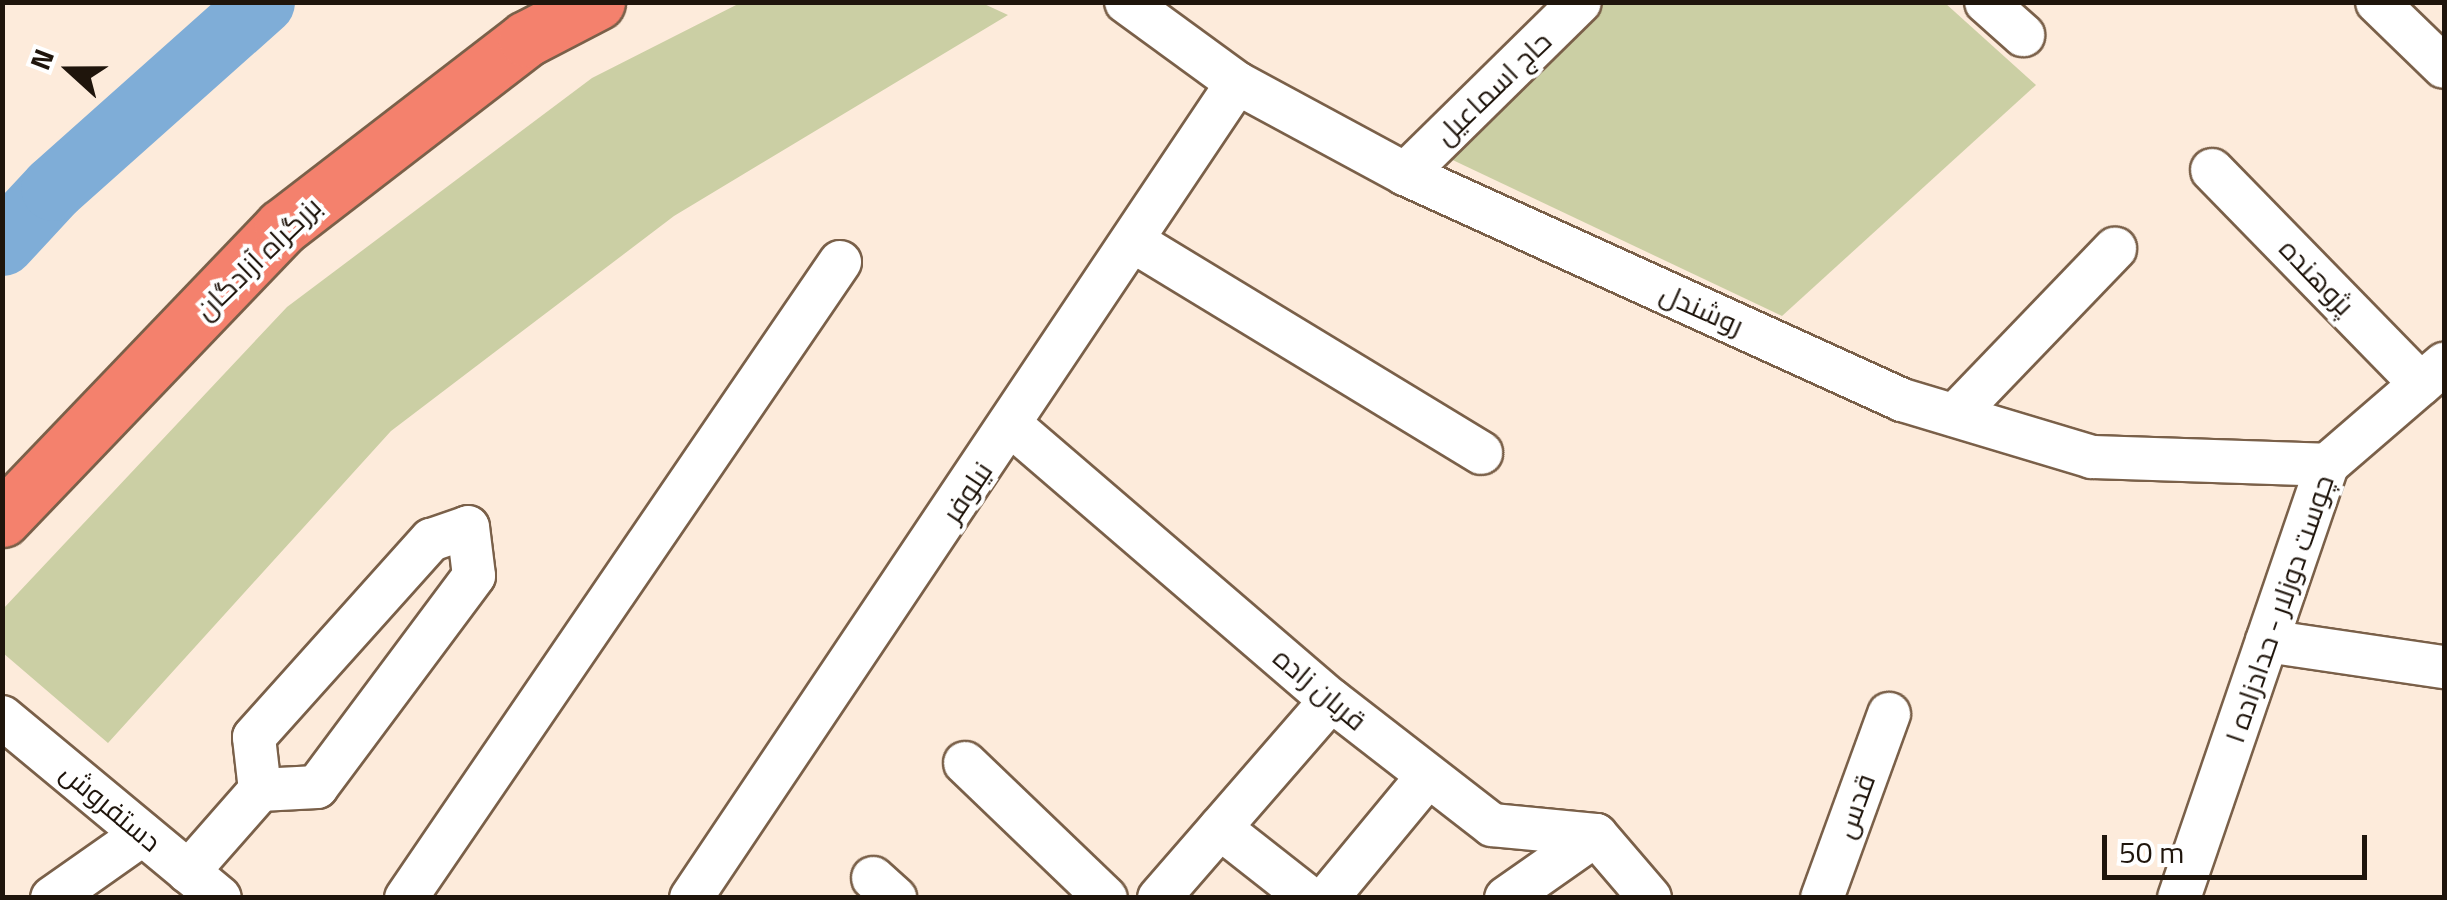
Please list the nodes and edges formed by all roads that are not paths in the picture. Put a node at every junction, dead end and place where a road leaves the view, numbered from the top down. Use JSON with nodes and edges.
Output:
{"nodes":[{"id":1,"x":597,"y":2,"type":"edge"},
{"id":2,"x":1126,"y":2,"type":"edge"},
{"id":3,"x":1580,"y":2,"type":"edge"},
{"id":4,"x":1986,"y":2,"type":"edge"},
{"id":5,"x":2376,"y":2,"type":"edge"},
{"id":6,"x":2023,"y":35,"type":"dead end"},
{"id":7,"x":2444,"y":67,"type":"edge"},
{"id":8,"x":1237,"y":83,"type":"junction"},
{"id":9,"x":2212,"y":170,"type":"dead end"},
{"id":10,"x":1406,"y":174,"type":"junction"},
{"id":11,"x":1136,"y":243,"type":"junction"},
{"id":12,"x":2116,"y":250,"type":"dead end"},
{"id":13,"x":840,"y":262,"type":"dead end"},
{"id":14,"x":2433,"y":374,"type":"edge"},
{"id":15,"x":1955,"y":415,"type":"junction"},
{"id":16,"x":1012,"y":426,"type":"junction"},
{"id":17,"x":1481,"y":453,"type":"dead end"},
{"id":18,"x":2327,"y":465,"type":"junction"},
{"id":19,"x":2,"y":519,"type":"edge"},
{"id":20,"x":2267,"y":641,"type":"junction"},
{"id":21,"x":2444,"y":667,"type":"edge"},
{"id":22,"x":1331,"y":700,"type":"junction"},
{"id":23,"x":1889,"y":714,"type":"dead end"},
{"id":24,"x":2,"y":717,"type":"edge"},
{"id":25,"x":965,"y":763,"type":"dead end"},
{"id":26,"x":1428,"y":776,"type":"junction"},
{"id":27,"x":260,"y":790,"type":"junction"},
{"id":28,"x":1220,"y":828,"type":"junction"},
{"id":29,"x":143,"y":834,"type":"junction"},
{"id":30,"x":1596,"y":836,"type":"junction"},
{"id":31,"x":204,"y":884,"type":"edge"},
{"id":32,"x":52,"y":898,"type":"edge"},
{"id":33,"x":406,"y":898,"type":"edge"},
{"id":34,"x":692,"y":898,"type":"edge"},
{"id":35,"x":1106,"y":898,"type":"edge"},
{"id":36,"x":1159,"y":898,"type":"edge"},
{"id":37,"x":1309,"y":898,"type":"edge"},
{"id":38,"x":1327,"y":898,"type":"edge"},
{"id":39,"x":1506,"y":898,"type":"edge"},
{"id":40,"x":1650,"y":898,"type":"edge"},
{"id":41,"x":1822,"y":898,"type":"edge"},
{"id":42,"x":2179,"y":898,"type":"edge"}],
"edges":[{"from":1,"to":19,"type":"highway","name":"بزرگراه آزادگان"},
{"from":2,"to":8,"type":"street","name":"روشندل"},
{"from":3,"to":10,"type":"street","name":"حاج اسماعیل"},
{"from":4,"to":6,"type":"street"},
{"from":5,"to":7,"type":"street"},
{"from":8,"to":10,"type":"street","name":"روشندل"},
{"from":8,"to":11,"type":"street","name":"نیلوفر"},
{"from":9,"to":14,"type":"street","name":"پژوهنده"},
{"from":10,"to":15,"type":"street","name":"روشندل"},
{"from":11,"to":16,"type":"street","name":"نیلوفر"},
{"from":11,"to":17,"type":"street"},
{"from":12,"to":15,"type":"street"},
{"from":13,"to":33,"type":"street"},
{"from":14,"to":18,"type":"street","name":"چوست دوزلار - حدادزاده ۱"},
{"from":15,"to":18,"type":"street","name":"روشندل"},
{"from":16,"to":22,"type":"street","name":"قربان زاده"},
{"from":16,"to":34,"type":"street","name":"نیلوفر"},
{"from":18,"to":20,"type":"street","name":"چوست دوزلار - حدادزاده ۱"},
{"from":20,"to":21,"type":"street"},
{"from":20,"to":42,"type":"street","name":"چوست دوزلار - حدادزاده ۱"},
{"from":22,"to":26,"type":"street","name":"قربان زاده"},
{"from":22,"to":28,"type":"street"},
{"from":23,"to":41,"type":"street","name":"قدس"},
{"from":24,"to":29,"type":"street","name":"دستفروش"},
{"from":25,"to":35,"type":"street"},
{"from":26,"to":30,"type":"street","name":"قربان زاده"},
{"from":26,"to":38,"type":"street"},
{"from":27,"to":27,"type":"street"},
{"from":27,"to":31,"type":"street"},
{"from":28,"to":36,"type":"street"},
{"from":28,"to":37,"type":"street"},
{"from":29,"to":31,"type":"street","name":"دستفروش"},
{"from":29,"to":32,"type":"street"},
{"from":30,"to":39,"type":"street"},
{"from":30,"to":40,"type":"street"}]}
